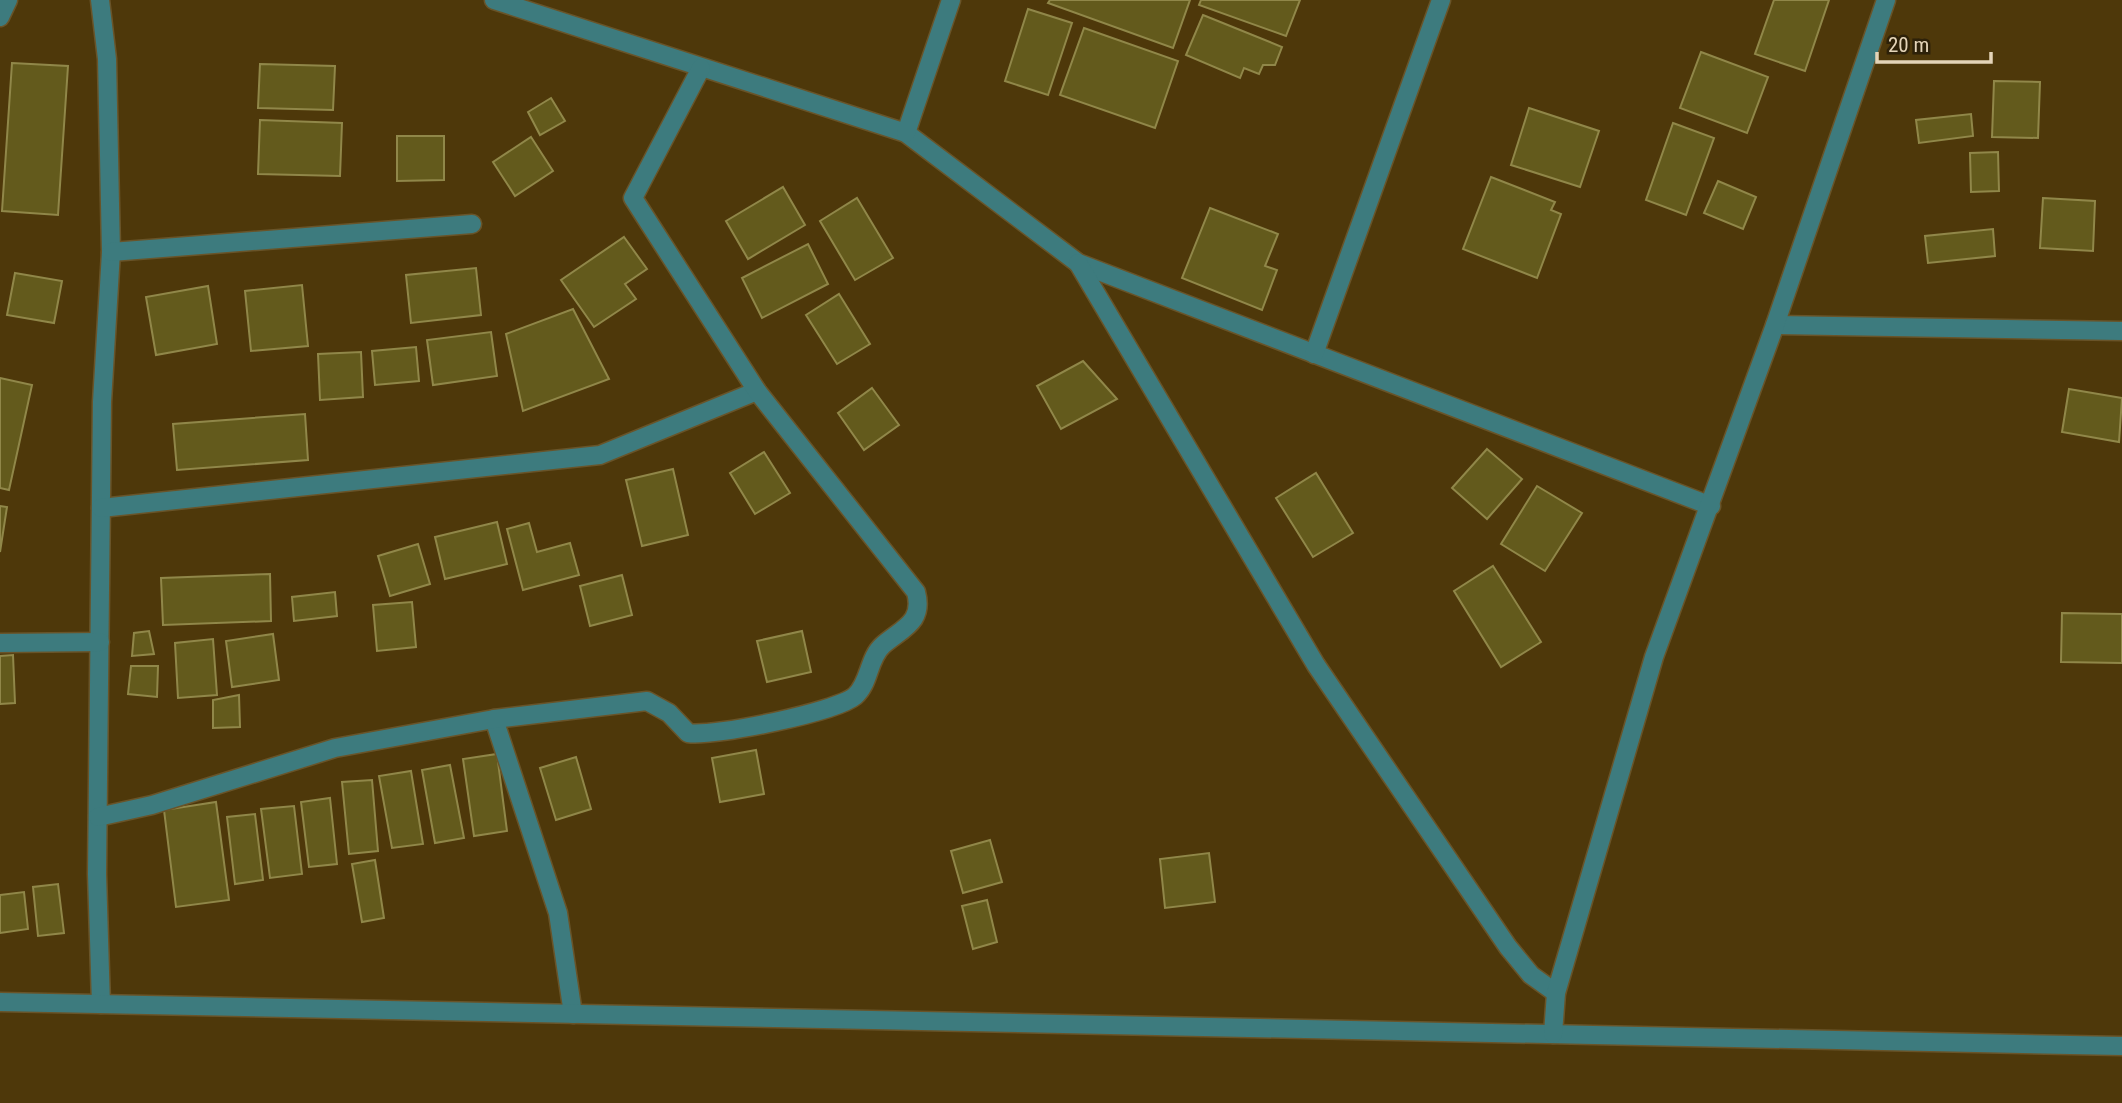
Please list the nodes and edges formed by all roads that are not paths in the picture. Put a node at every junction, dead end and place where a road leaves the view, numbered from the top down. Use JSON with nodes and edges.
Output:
{"nodes":[{"id":1,"x":8,"y":0,"type":"edge"},
{"id":2,"x":100,"y":0,"type":"edge"},
{"id":3,"x":494,"y":0,"type":"edge"},
{"id":4,"x":951,"y":0,"type":"edge"},
{"id":5,"x":1441,"y":0,"type":"edge"},
{"id":6,"x":1886,"y":0,"type":"edge"},
{"id":7,"x":0,"y":17,"type":"edge"},
{"id":8,"x":701,"y":68,"type":"junction"},
{"id":9,"x":906,"y":133,"type":"junction"},
{"id":10,"x":472,"y":224,"type":"dead end"},
{"id":11,"x":111,"y":252,"type":"junction"},
{"id":12,"x":1078,"y":263,"type":"junction"},
{"id":13,"x":1775,"y":325,"type":"junction"},
{"id":14,"x":2122,"y":331,"type":"edge"},
{"id":15,"x":1314,"y":354,"type":"junction"},
{"id":16,"x":757,"y":391,"type":"junction"},
{"id":17,"x":1711,"y":506,"type":"junction"},
{"id":18,"x":101,"y":509,"type":"junction"},
{"id":19,"x":100,"y":642,"type":"junction"},
{"id":20,"x":0,"y":643,"type":"edge"},
{"id":21,"x":494,"y":719,"type":"junction"},
{"id":22,"x":98,"y":817,"type":"junction"},
{"id":23,"x":1556,"y":993,"type":"junction"},
{"id":24,"x":0,"y":1002,"type":"edge"},
{"id":25,"x":101,"y":1004,"type":"junction"},
{"id":26,"x":573,"y":1014,"type":"junction"},
{"id":27,"x":1553,"y":1034,"type":"junction"},
{"id":28,"x":2122,"y":1046,"type":"edge"}],
"edges":[{"from":1,"to":7,"type":"street"},
{"from":2,"to":11,"type":"street"},
{"from":3,"to":8,"type":"street"},
{"from":4,"to":9,"type":"street"},
{"from":5,"to":15,"type":"street"},
{"from":6,"to":13,"type":"street"},
{"from":8,"to":9,"type":"street"},
{"from":8,"to":16,"type":"street"},
{"from":9,"to":12,"type":"street"},
{"from":10,"to":11,"type":"street"},
{"from":11,"to":18,"type":"street"},
{"from":12,"to":15,"type":"street"},
{"from":12,"to":23,"type":"street"},
{"from":13,"to":14,"type":"street"},
{"from":13,"to":17,"type":"street"},
{"from":15,"to":17,"type":"street"},
{"from":16,"to":18,"type":"street"},
{"from":16,"to":21,"type":"street"},
{"from":17,"to":23,"type":"street"},
{"from":18,"to":19,"type":"street"},
{"from":19,"to":20,"type":"street"},
{"from":19,"to":22,"type":"street"},
{"from":21,"to":22,"type":"street"},
{"from":21,"to":26,"type":"street"},
{"from":22,"to":25,"type":"street"},
{"from":23,"to":27,"type":"street"},
{"from":24,"to":25,"type":"street"},
{"from":25,"to":26,"type":"street"},
{"from":26,"to":27,"type":"street"},
{"from":27,"to":28,"type":"street"}]}
